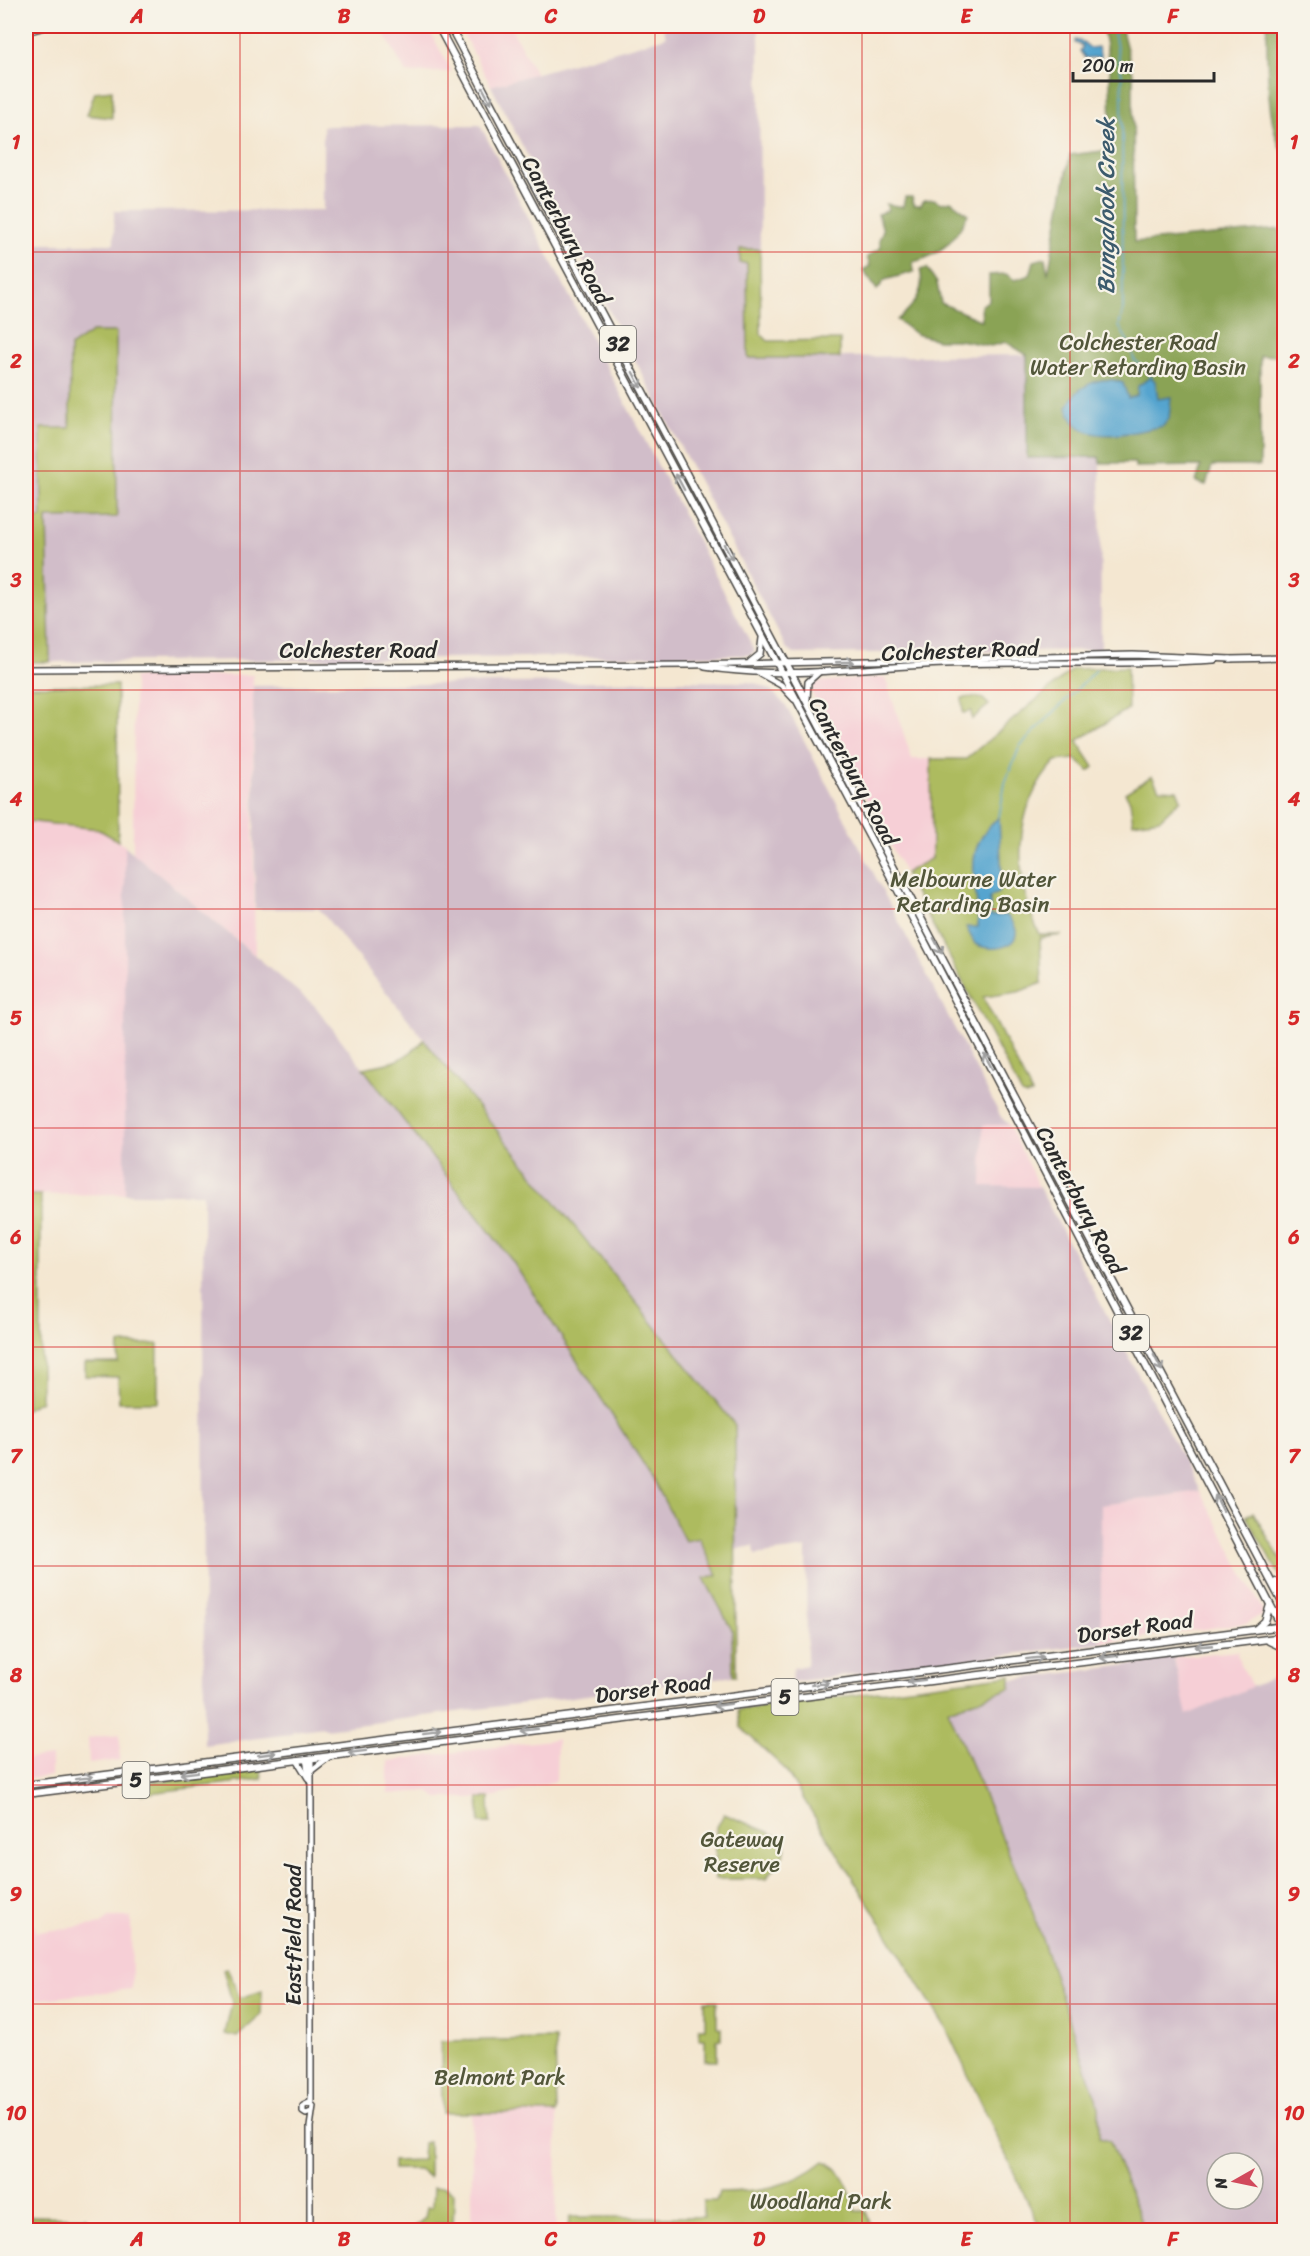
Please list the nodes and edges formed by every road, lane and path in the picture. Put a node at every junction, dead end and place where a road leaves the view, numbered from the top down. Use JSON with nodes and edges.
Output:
{"nodes":[{"id":1,"x":49,"y":26,"type":"edge"},
{"id":2,"x":438,"y":26,"type":"edge"},
{"id":3,"x":450,"y":26,"type":"edge"},
{"id":4,"x":26,"y":32,"type":"edge"},
{"id":5,"x":472,"y":68,"type":"junction"},
{"id":6,"x":465,"y":74,"type":"junction"},
{"id":7,"x":516,"y":151,"type":"junction"},
{"id":8,"x":507,"y":155,"type":"junction"},
{"id":9,"x":603,"y":315,"type":"junction"},
{"id":10,"x":594,"y":319,"type":"junction"},
{"id":11,"x":762,"y":638,"type":"junction"},
{"id":12,"x":1284,"y":658,"type":"edge"},
{"id":13,"x":1231,"y":659,"type":"junction"},
{"id":14,"x":787,"y":663,"type":"junction"},
{"id":15,"x":746,"y":664,"type":"junction"},
{"id":16,"x":776,"y":664,"type":"junction"},
{"id":17,"x":691,"y":665,"type":"junction"},
{"id":18,"x":26,"y":669,"type":"edge"},
{"id":19,"x":820,"y":671,"type":"junction"},
{"id":20,"x":757,"y":672,"type":"junction"},
{"id":21,"x":780,"y":672,"type":"junction"},
{"id":22,"x":791,"y":672,"type":"junction"},
{"id":23,"x":794,"y":699,"type":"junction"},
{"id":24,"x":808,"y":703,"type":"junction"},
{"id":25,"x":837,"y":755,"type":"junction"},
{"id":26,"x":827,"y":760,"type":"junction"},
{"id":27,"x":841,"y":762,"type":"junction"},
{"id":28,"x":831,"y":767,"type":"junction"},
{"id":29,"x":962,"y":992,"type":"junction"},
{"id":30,"x":953,"y":996,"type":"junction"},
{"id":31,"x":1023,"y":1107,"type":"junction"},
{"id":32,"x":1015,"y":1113,"type":"junction"},
{"id":33,"x":1207,"y":1457,"type":"junction"},
{"id":34,"x":1197,"y":1462,"type":"junction"},
{"id":35,"x":1263,"y":1565,"type":"junction"},
{"id":36,"x":1284,"y":1594,"type":"edge"},
{"id":37,"x":1270,"y":1604,"type":"junction"},
{"id":38,"x":1284,"y":1606,"type":"edge"},
{"id":39,"x":1284,"y":1628,"type":"edge"},
{"id":40,"x":1256,"y":1629,"type":"junction"},
{"id":41,"x":1284,"y":1636,"type":"edge"},
{"id":42,"x":1265,"y":1640,"type":"junction"},
{"id":43,"x":1284,"y":1648,"type":"edge"},
{"id":44,"x":1004,"y":1661,"type":"junction"},
{"id":45,"x":1005,"y":1670,"type":"junction"},
{"id":46,"x":477,"y":1728,"type":"junction"},
{"id":47,"x":478,"y":1737,"type":"junction"},
{"id":48,"x":307,"y":1749,"type":"junction"},
{"id":49,"x":332,"y":1755,"type":"junction"},
{"id":50,"x":308,"y":1758,"type":"junction"},
{"id":51,"x":297,"y":1760,"type":"junction"},
{"id":52,"x":164,"y":1768,"type":"junction"},
{"id":53,"x":312,"y":1770,"type":"junction"},
{"id":54,"x":166,"y":1776,"type":"junction"},
{"id":55,"x":310,"y":1782,"type":"junction"},
{"id":56,"x":39,"y":1783,"type":"junction"},
{"id":57,"x":26,"y":1785,"type":"edge"},
{"id":58,"x":312,"y":1790,"type":"junction"},
{"id":59,"x":40,"y":1792,"type":"junction"},
{"id":60,"x":26,"y":1794,"type":"edge"},
{"id":61,"x":310,"y":2230,"type":"edge"}],
"edges":[{"from":1,"to":4,"type":"main road"},
{"from":2,"to":6,"type":"main road","name":"Canterbury Road","number":"32"},
{"from":3,"to":5,"type":"main road","name":"Canterbury Road","number":"32"},
{"from":5,"to":6,"type":"main road"},
{"from":5,"to":7,"type":"main road","name":"Canterbury Road","number":"32","one_way":true},
{"from":6,"to":8,"type":"main road","name":"Canterbury Road","number":"32"},
{"from":7,"to":8,"type":"main road"},
{"from":7,"to":9,"type":"main road","name":"Canterbury Road","number":"32"},
{"from":8,"to":10,"type":"main road","name":"Canterbury Road","number":"32"},
{"from":9,"to":10,"type":"main road"},
{"from":9,"to":14,"type":"main road","name":"Canterbury Road","number":"32","one_way":true},
{"from":11,"to":10,"type":"main road","name":"Canterbury Road","number":"32","one_way":true},
{"from":11,"to":15,"type":"main road"},
{"from":11,"to":16,"type":"main road","name":"Canterbury Road","number":"32"},
{"from":12,"to":13,"type":"main road","name":"Colchester Road"},
{"from":14,"to":13,"type":"main road","name":"Colchester Road","one_way":true},
{"from":13,"to":19,"type":"main road","name":"Colchester Road"},
{"from":14,"to":16,"type":"main road","name":"Colchester Road"},
{"from":14,"to":22,"type":"main road","name":"Canterbury Road","number":"32"},
{"from":15,"to":16,"type":"main road","name":"Colchester Road"},
{"from":15,"to":17,"type":"main road","name":"Colchester Road"},
{"from":16,"to":21,"type":"main road","name":"Canterbury Road","number":"32"},
{"from":17,"to":18,"type":"main road","name":"Colchester Road"},
{"from":17,"to":20,"type":"main road","name":"Colchester Road"},
{"from":19,"to":22,"type":"main road","name":"Colchester Road"},
{"from":19,"to":24,"type":"main road"},
{"from":20,"to":21,"type":"main road","name":"Colchester Road"},
{"from":20,"to":23,"type":"main road"},
{"from":21,"to":22,"type":"main road","name":"Colchester Road"},
{"from":21,"to":23,"type":"main road","name":"Canterbury Road","number":"32"},
{"from":22,"to":24,"type":"main road","name":"Canterbury Road","number":"32"},
{"from":23,"to":26,"type":"main road","name":"Canterbury Road","number":"32"},
{"from":24,"to":25,"type":"main road","name":"Canterbury Road","number":"32"},
{"from":25,"to":26,"type":"main road"},
{"from":25,"to":27,"type":"main road","name":"Canterbury Road","number":"32"},
{"from":26,"to":28,"type":"main road","name":"Canterbury Road","number":"32"},
{"from":27,"to":28,"type":"main road"},
{"from":27,"to":29,"type":"main road","name":"Canterbury Road","number":"32","one_way":true},
{"from":28,"to":30,"type":"main road","name":"Canterbury Road","number":"32"},
{"from":29,"to":30,"type":"main road"},
{"from":29,"to":31,"type":"main road","name":"Canterbury Road","number":"32"},
{"from":32,"to":30,"type":"main road","name":"Canterbury Road","number":"32","one_way":true},
{"from":31,"to":32,"type":"main road"},
{"from":31,"to":33,"type":"main road","name":"Canterbury Road","number":"32","one_way":true},
{"from":32,"to":34,"type":"main road","name":"Canterbury Road","number":"32"},
{"from":33,"to":34,"type":"main road"},
{"from":33,"to":35,"type":"main road","name":"Canterbury Road","number":"32"},
{"from":37,"to":34,"type":"main road","name":"Canterbury Road","number":"32","one_way":true},
{"from":35,"to":36,"type":"main road"},
{"from":35,"to":38,"type":"main road","name":"Canterbury Road","number":"32"},
{"from":37,"to":39,"type":"main road","name":"Canterbury Road","number":"32"},
{"from":37,"to":40,"type":"main road"},
{"from":39,"to":40,"type":"main road","name":"Dorset Road","number":"5"},
{"from":44,"to":40,"type":"main road","name":"Dorset Road","number":"5","one_way":true},
{"from":41,"to":42,"type":"main road","name":"Dorset Road","number":"5"},
{"from":42,"to":43,"type":"main road"},
{"from":42,"to":45,"type":"main road","name":"Dorset Road","number":"5","one_way":true},
{"from":44,"to":45,"type":"main road"},
{"from":46,"to":44,"type":"main road","name":"Dorset Road","number":"5","one_way":true},
{"from":45,"to":47,"type":"main road","name":"Dorset Road","number":"5","one_way":true},
{"from":46,"to":47,"type":"main road"},
{"from":48,"to":46,"type":"main road","name":"Dorset Road","number":"5","one_way":true},
{"from":47,"to":49,"type":"main road","name":"Dorset Road","number":"5","one_way":true},
{"from":48,"to":50,"type":"main road","name":"Eastfield Road"},
{"from":52,"to":48,"type":"main road","name":"Dorset Road","number":"5","one_way":true},
{"from":49,"to":50,"type":"main road","name":"Dorset Road","number":"5"},
{"from":49,"to":53,"type":"main road"},
{"from":50,"to":51,"type":"main road","name":"Dorset Road","number":"5"},
{"from":50,"to":53,"type":"main road","name":"Eastfield Road"},
{"from":50,"to":55,"type":"main road","name":"Eastfield Road"},
{"from":51,"to":54,"type":"main road","name":"Dorset Road","number":"5","one_way":true},
{"from":51,"to":55,"type":"main road"},
{"from":52,"to":54,"type":"main road"},
{"from":56,"to":52,"type":"main road","name":"Dorset Road","number":"5","one_way":true},
{"from":53,"to":58,"type":"main road","name":"Eastfield Road"},
{"from":54,"to":59,"type":"main road","name":"Dorset Road","number":"5"},
{"from":55,"to":58,"type":"main road","name":"Eastfield Road"},
{"from":56,"to":57,"type":"main road","name":"Dorset Road","number":"5"},
{"from":56,"to":59,"type":"main road"},
{"from":58,"to":61,"type":"main road","name":"Eastfield Road"},
{"from":59,"to":60,"type":"main road","name":"Dorset Road","number":"5"}]}
